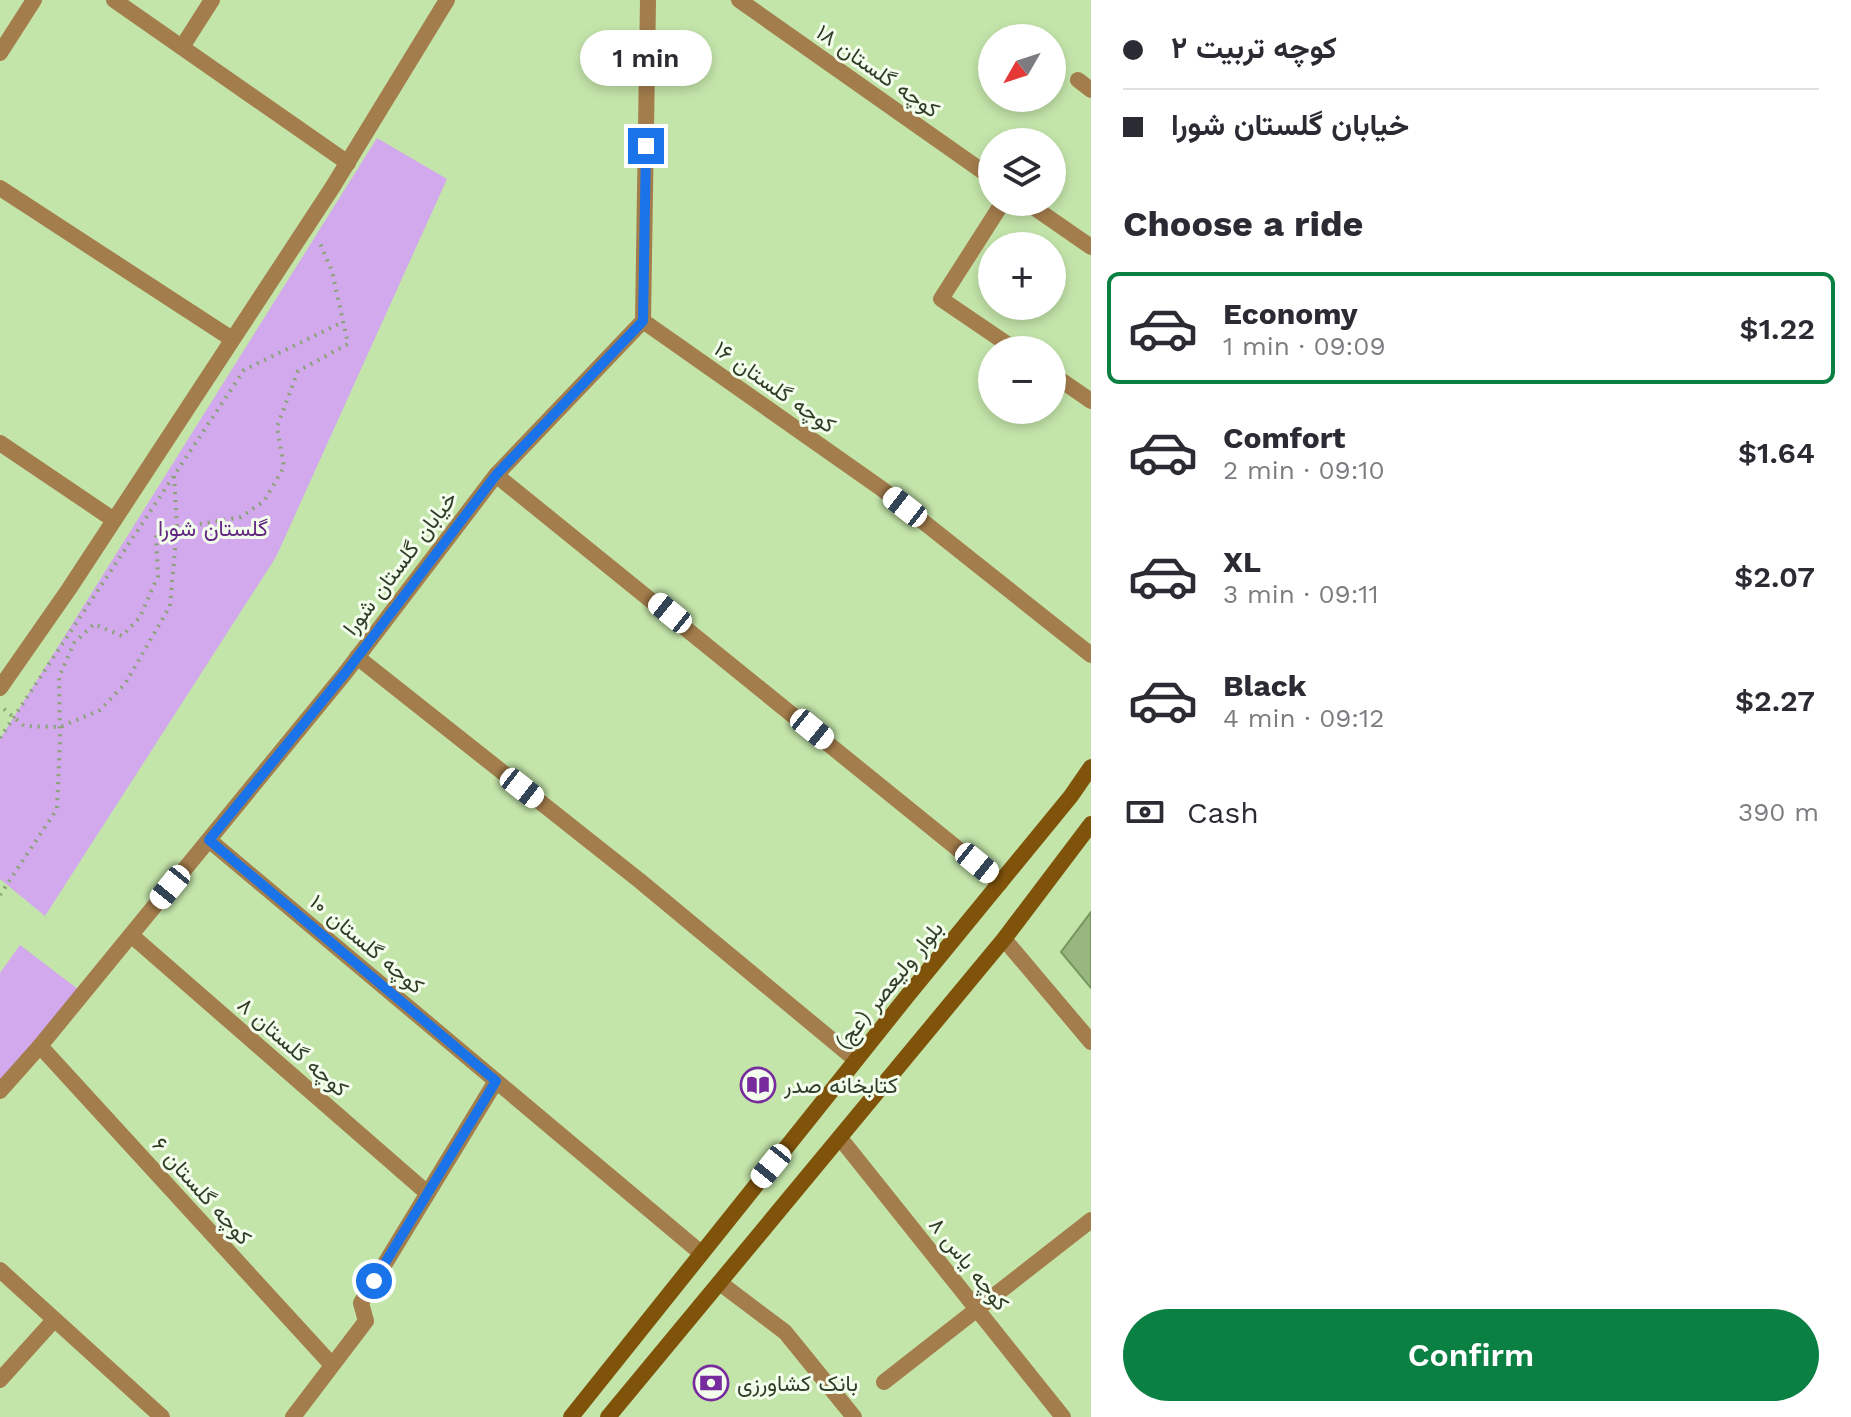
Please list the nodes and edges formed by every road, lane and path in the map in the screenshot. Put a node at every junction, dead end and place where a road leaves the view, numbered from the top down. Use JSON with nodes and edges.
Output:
{"nodes":[{"id":1,"x":34,"y":0,"type":"edge"},
{"id":2,"x":114,"y":0,"type":"edge"},
{"id":3,"x":212,"y":0,"type":"edge"},
{"id":4,"x":447,"y":0,"type":"edge"},
{"id":5,"x":648,"y":0,"type":"edge"},
{"id":6,"x":739,"y":0,"type":"edge"},
{"id":7,"x":182,"y":47,"type":"junction"},
{"id":8,"x":0,"y":53,"type":"edge"},
{"id":9,"x":348,"y":163,"type":"junction"},
{"id":10,"x":978,"y":168,"type":"edge"},
{"id":11,"x":0,"y":188,"type":"edge"},
{"id":12,"x":994,"y":216,"type":"edge"},
{"id":13,"x":1046,"y":216,"type":"edge"},
{"id":14,"x":310,"y":221,"type":"junction"},
{"id":15,"x":1091,"y":247,"type":"edge"},
{"id":16,"x":643,"y":321,"type":"junction"},
{"id":17,"x":343,"y":322,"type":"junction"},
{"id":18,"x":995,"y":336,"type":"edge"},
{"id":19,"x":232,"y":339,"type":"junction"},
{"id":20,"x":1066,"y":384,"type":"edge"},
{"id":21,"x":1091,"y":401,"type":"edge"},
{"id":22,"x":0,"y":443,"type":"edge"},
{"id":23,"x":174,"y":472,"type":"junction"},
{"id":24,"x":496,"y":475,"type":"junction"},
{"id":25,"x":114,"y":520,"type":"junction"},
{"id":26,"x":177,"y":528,"type":"junction"},
{"id":27,"x":1091,"y":655,"type":"edge"},
{"id":28,"x":357,"y":657,"type":"junction"},
{"id":29,"x":0,"y":688,"type":"edge"},
{"id":30,"x":0,"y":705,"type":"edge"},
{"id":31,"x":14,"y":717,"type":"junction"},
{"id":32,"x":60,"y":727,"type":"junction"},
{"id":33,"x":0,"y":738,"type":"edge"},
{"id":34,"x":1091,"y":767,"type":"edge"},
{"id":35,"x":1091,"y":824,"type":"edge"},
{"id":36,"x":209,"y":840,"type":"junction"},
{"id":37,"x":1000,"y":883,"type":"junction"},
{"id":38,"x":0,"y":895,"type":"edge"},
{"id":39,"x":131,"y":935,"type":"junction"},
{"id":40,"x":1004,"y":939,"type":"junction"},
{"id":41,"x":1091,"y":1042,"type":"edge"},
{"id":42,"x":40,"y":1046,"type":"junction"},
{"id":43,"x":856,"y":1060,"type":"junction"},
{"id":44,"x":496,"y":1081,"type":"junction"},
{"id":45,"x":0,"y":1091,"type":"edge"},
{"id":46,"x":840,"y":1138,"type":"junction"},
{"id":47,"x":426,"y":1192,"type":"junction"},
{"id":48,"x":1091,"y":1220,"type":"edge"},
{"id":49,"x":701,"y":1253,"type":"junction"},
{"id":50,"x":0,"y":1270,"type":"edge"},
{"id":51,"x":720,"y":1283,"type":"junction"},
{"id":52,"x":977,"y":1309,"type":"junction"},
{"id":53,"x":54,"y":1320,"type":"junction"},
{"id":54,"x":332,"y":1365,"type":"junction"},
{"id":55,"x":0,"y":1380,"type":"edge"},
{"id":56,"x":884,"y":1382,"type":"dead end"},
{"id":57,"x":162,"y":1417,"type":"edge"},
{"id":58,"x":293,"y":1417,"type":"edge"},
{"id":59,"x":571,"y":1417,"type":"edge"},
{"id":60,"x":608,"y":1417,"type":"edge"},
{"id":61,"x":854,"y":1417,"type":"edge"},
{"id":62,"x":1063,"y":1417,"type":"edge"}],
"edges":[{"from":1,"to":8,"type":"street"},
{"from":2,"to":7,"type":"street"},
{"from":3,"to":7,"type":"street"},
{"from":4,"to":9,"type":"street"},
{"from":5,"to":16,"type":"street"},
{"from":6,"to":10,"type":"street","name":"کوچه گلستان ۱۸"},
{"from":7,"to":9,"type":"street"},
{"from":9,"to":14,"type":"street"},
{"from":11,"to":19,"type":"street"},
{"from":12,"to":18,"type":"street"},
{"from":13,"to":15,"type":"street"},
{"from":14,"to":17,"type":"path"},
{"from":14,"to":19,"type":"street"},
{"from":16,"to":24,"type":"street","name":"خیابان گلستان شورا"},
{"from":16,"to":27,"type":"street","name":"کوچه گلستان ۱۶"},
{"from":17,"to":23,"type":"path"},
{"from":17,"to":26,"type":"path"},
{"from":19,"to":25,"type":"street"},
{"from":20,"to":21,"type":"street"},
{"from":22,"to":25,"type":"street"},
{"from":23,"to":26,"type":"path"},
{"from":23,"to":31,"type":"path"},
{"from":24,"to":28,"type":"street","name":"خیابان گلستان شورا"},
{"from":24,"to":37,"type":"street"},
{"from":25,"to":29,"type":"street"},
{"from":26,"to":32,"type":"path"},
{"from":26,"to":32,"type":"path"},
{"from":28,"to":36,"type":"street","name":"خیابان گلستان شورا"},
{"from":28,"to":43,"type":"street"},
{"from":30,"to":31,"type":"path"},
{"from":31,"to":32,"type":"path"},
{"from":31,"to":33,"type":"path"},
{"from":32,"to":38,"type":"path"},
{"from":34,"to":37,"type":"main road","name":"بلوار ولیعصر (عج)"},
{"from":35,"to":40,"type":"main road"},
{"from":36,"to":39,"type":"street","name":"خیابان گلستان شورا"},
{"from":36,"to":44,"type":"street","name":"کوچه گلستان ۱۰"},
{"from":37,"to":43,"type":"main road","name":"بلوار ولیعصر (عج)"},
{"from":39,"to":42,"type":"street","name":"خیابان گلستان شورا"},
{"from":39,"to":47,"type":"street","name":"کوچه گلستان ۸"},
{"from":40,"to":41,"type":"street"},
{"from":40,"to":46,"type":"main road"},
{"from":42,"to":45,"type":"street","name":"خیابان گلستان شورا"},
{"from":42,"to":54,"type":"street","name":"کوچه گلستان ۶"},
{"from":43,"to":49,"type":"main road","name":"بلوار ولیعصر (عج)"},
{"from":44,"to":47,"type":"street"},
{"from":44,"to":49,"type":"street","name":"کوچه گلستان ۱۰"},
{"from":46,"to":51,"type":"main road"},
{"from":46,"to":52,"type":"street","name":"کوچه یاس ۸"},
{"from":47,"to":54,"type":"street"},
{"from":48,"to":52,"type":"street"},
{"from":49,"to":59,"type":"main road","name":"بلوار ولیعصر (عج)"},
{"from":50,"to":53,"type":"street"},
{"from":51,"to":60,"type":"main road"},
{"from":51,"to":61,"type":"street"},
{"from":52,"to":56,"type":"street"},
{"from":52,"to":62,"type":"street","name":"کوچه یاس ۸"},
{"from":53,"to":55,"type":"street"},
{"from":53,"to":57,"type":"street"},
{"from":54,"to":58,"type":"street"}]}
